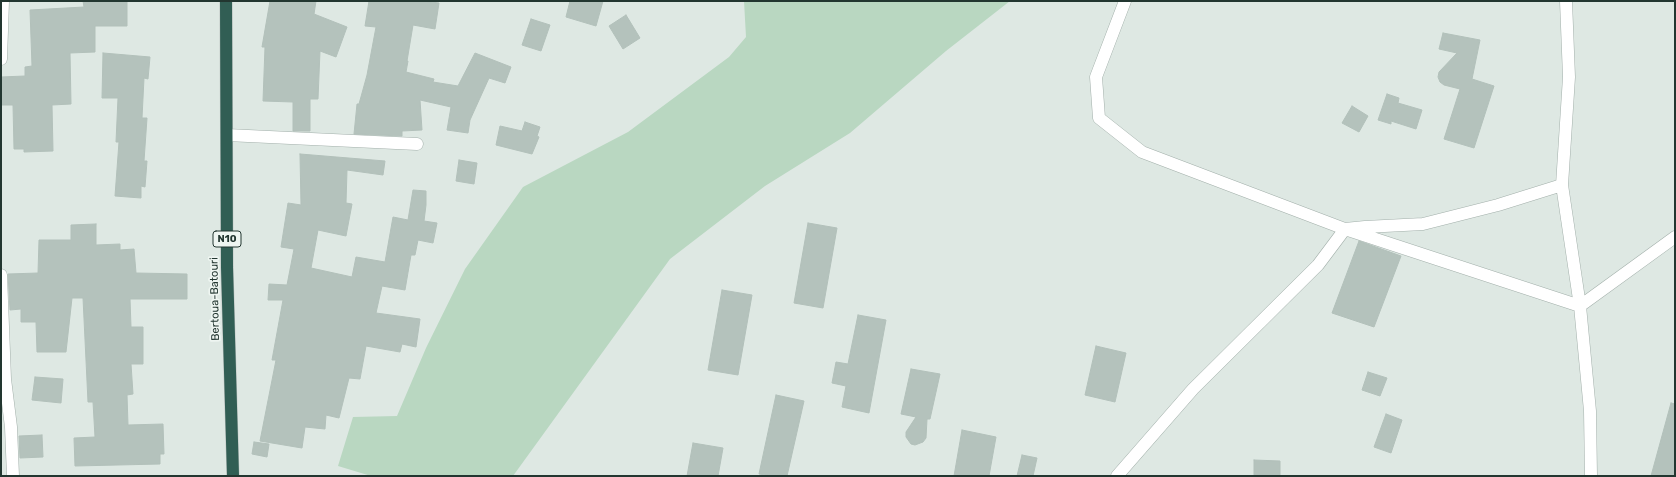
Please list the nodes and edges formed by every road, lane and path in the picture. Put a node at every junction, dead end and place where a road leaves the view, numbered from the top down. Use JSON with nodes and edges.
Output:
{"nodes":[{"id":1,"x":3,"y":1,"type":"edge"},
{"id":2,"x":226,"y":1,"type":"edge"},
{"id":3,"x":1125,"y":1,"type":"edge"},
{"id":4,"x":1566,"y":1,"type":"edge"},
{"id":5,"x":1,"y":59,"type":"edge"},
{"id":6,"x":227,"y":135,"type":"junction"},
{"id":7,"x":417,"y":144,"type":"dead end"},
{"id":8,"x":1562,"y":185,"type":"junction"},
{"id":9,"x":1345,"y":229,"type":"junction"},
{"id":10,"x":1675,"y":237,"type":"edge"},
{"id":11,"x":1,"y":275,"type":"edge"},
{"id":12,"x":1580,"y":306,"type":"junction"},
{"id":13,"x":13,"y":476,"type":"edge"},
{"id":14,"x":224,"y":476,"type":"edge"},
{"id":15,"x":234,"y":476,"type":"edge"},
{"id":16,"x":1117,"y":476,"type":"edge"},
{"id":17,"x":1591,"y":476,"type":"edge"}],
"edges":[{"from":1,"to":5,"type":"street"},
{"from":2,"to":6,"type":"highway","name":"Bertoua-Batouri","number":"N10"},
{"from":3,"to":9,"type":"street"},
{"from":4,"to":8,"type":"street"},
{"from":6,"to":7,"type":"street"},
{"from":6,"to":15,"type":"highway","name":"Bertoua-Batouri","number":"N10"},
{"from":8,"to":9,"type":"street"},
{"from":8,"to":12,"type":"street"},
{"from":9,"to":12,"type":"street"},
{"from":9,"to":16,"type":"street"},
{"from":10,"to":12,"type":"street"},
{"from":11,"to":13,"type":"street"},
{"from":12,"to":17,"type":"street"},
{"from":14,"to":15,"type":"street"}]}
